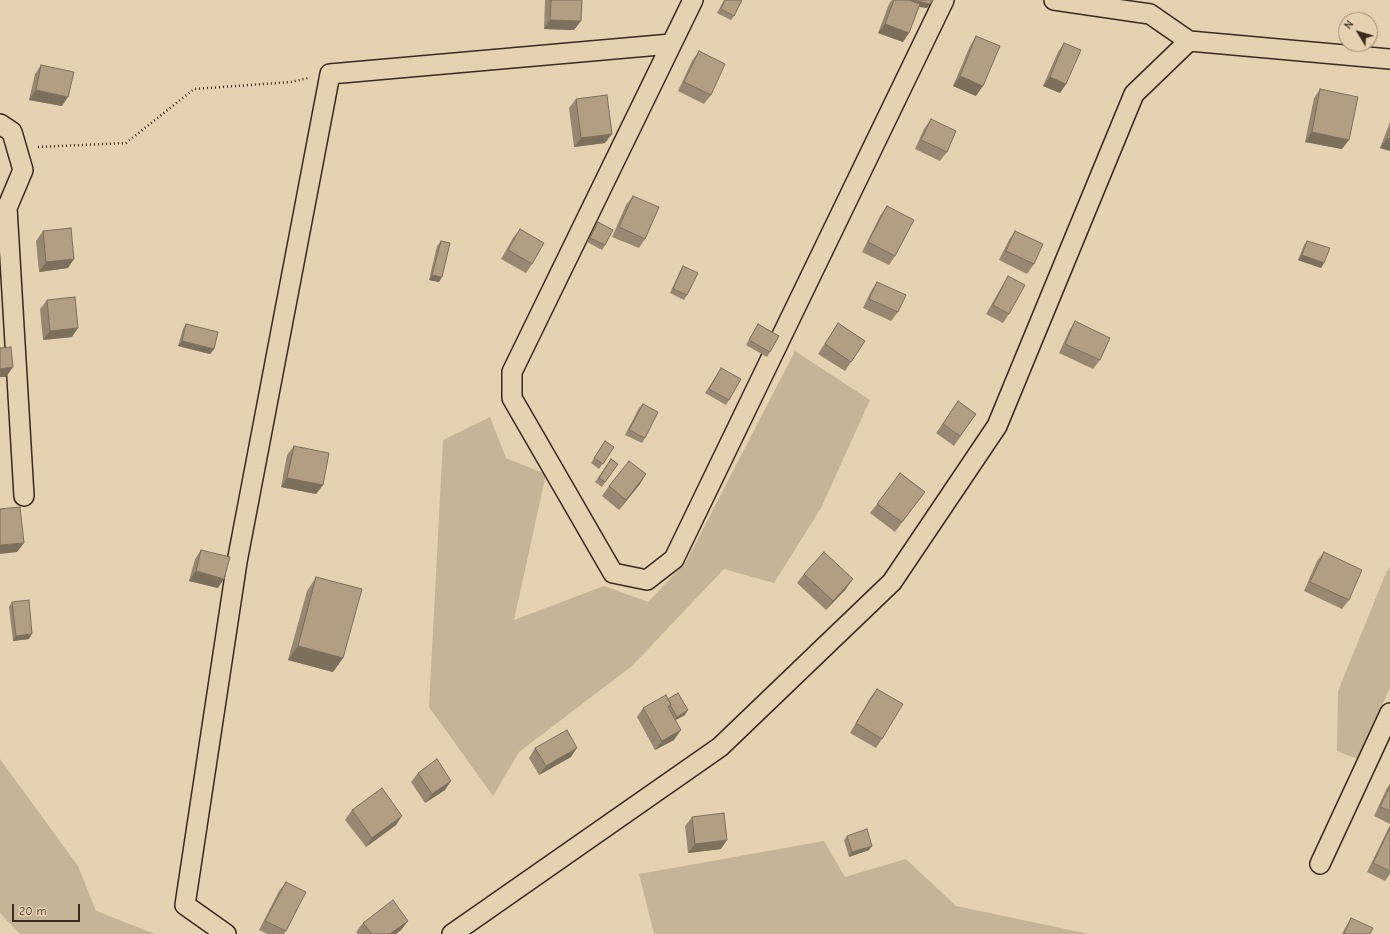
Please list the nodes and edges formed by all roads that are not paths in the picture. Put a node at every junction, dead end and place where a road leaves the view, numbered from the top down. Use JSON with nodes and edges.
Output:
{"nodes":[{"id":1,"x":693,"y":0,"type":"edge"},
{"id":2,"x":944,"y":0,"type":"edge"},
{"id":3,"x":1054,"y":0,"type":"edge"},
{"id":4,"x":1189,"y":41,"type":"junction"},
{"id":5,"x":671,"y":44,"type":"junction"},
{"id":6,"x":1390,"y":59,"type":"edge"},
{"id":7,"x":0,"y":124,"type":"edge"},
{"id":8,"x":4,"y":208,"type":"edge"},
{"id":9,"x":24,"y":496,"type":"dead end"},
{"id":10,"x":1390,"y":713,"type":"edge"},
{"id":11,"x":1320,"y":864,"type":"dead end"},
{"id":12,"x":226,"y":934,"type":"edge"},
{"id":13,"x":452,"y":934,"type":"edge"}],
"edges":[{"from":1,"to":5,"type":"street"},
{"from":2,"to":5,"type":"street"},
{"from":3,"to":4,"type":"street"},
{"from":4,"to":6,"type":"street"},
{"from":4,"to":13,"type":"street"},
{"from":5,"to":12,"type":"street"},
{"from":7,"to":8,"type":"street"},
{"from":8,"to":9,"type":"street"},
{"from":10,"to":11,"type":"street"}]}
